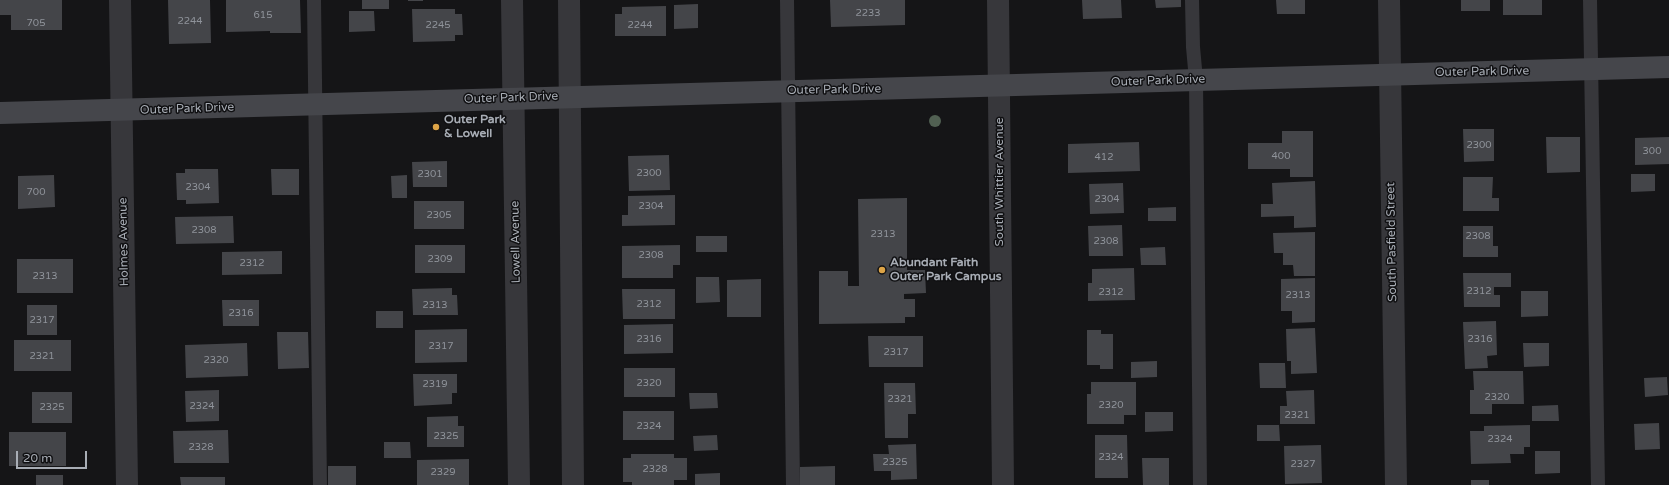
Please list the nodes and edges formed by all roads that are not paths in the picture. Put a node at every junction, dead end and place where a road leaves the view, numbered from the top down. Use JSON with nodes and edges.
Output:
{"nodes":[{"id":1,"x":120,"y":0,"type":"edge"},
{"id":2,"x":314,"y":0,"type":"edge"},
{"id":3,"x":512,"y":0,"type":"edge"},
{"id":4,"x":569,"y":0,"type":"edge"},
{"id":5,"x":786,"y":0,"type":"edge"},
{"id":6,"x":998,"y":0,"type":"edge"},
{"id":7,"x":1192,"y":0,"type":"edge"},
{"id":8,"x":1389,"y":0,"type":"edge"},
{"id":9,"x":1590,"y":0,"type":"edge"},
{"id":10,"x":1669,"y":67,"type":"edge"},
{"id":11,"x":1591,"y":69,"type":"junction"},
{"id":12,"x":1390,"y":74,"type":"junction"},
{"id":13,"x":1196,"y":80,"type":"junction"},
{"id":14,"x":1000,"y":86,"type":"junction"},
{"id":15,"x":788,"y":91,"type":"junction"},
{"id":16,"x":569,"y":96,"type":"junction"},
{"id":17,"x":514,"y":98,"type":"junction"},
{"id":18,"x":315,"y":105,"type":"junction"},
{"id":19,"x":122,"y":110,"type":"junction"},
{"id":20,"x":0,"y":113,"type":"edge"},
{"id":21,"x":127,"y":485,"type":"edge"},
{"id":22,"x":320,"y":485,"type":"edge"},
{"id":23,"x":519,"y":485,"type":"edge"},
{"id":24,"x":574,"y":485,"type":"edge"},
{"id":25,"x":793,"y":485,"type":"edge"},
{"id":26,"x":1003,"y":485,"type":"edge"},
{"id":27,"x":1200,"y":485,"type":"edge"},
{"id":28,"x":1396,"y":485,"type":"edge"},
{"id":29,"x":1598,"y":485,"type":"edge"}],
"edges":[{"from":1,"to":19,"type":"street","name":"Holmes Avenue"},
{"from":2,"to":18,"type":"lane"},
{"from":3,"to":17,"type":"street","name":"Lowell Avenue"},
{"from":4,"to":16,"type":"street"},
{"from":5,"to":15,"type":"lane"},
{"from":6,"to":14,"type":"street","name":"South Whittier Avenue"},
{"from":7,"to":13,"type":"lane"},
{"from":8,"to":12,"type":"street","name":"South Pasfield Street"},
{"from":9,"to":11,"type":"lane"},
{"from":10,"to":11,"type":"street","name":"Outer Park Drive"},
{"from":11,"to":12,"type":"street","name":"Outer Park Drive"},
{"from":11,"to":29,"type":"lane"},
{"from":12,"to":13,"type":"street","name":"Outer Park Drive"},
{"from":12,"to":28,"type":"street","name":"South Pasfield Street"},
{"from":13,"to":14,"type":"street","name":"Outer Park Drive"},
{"from":13,"to":27,"type":"lane"},
{"from":14,"to":15,"type":"street","name":"Outer Park Drive"},
{"from":14,"to":26,"type":"street","name":"South Whittier Avenue"},
{"from":15,"to":16,"type":"street","name":"Outer Park Drive"},
{"from":15,"to":25,"type":"lane"},
{"from":16,"to":17,"type":"street","name":"Outer Park Drive"},
{"from":16,"to":24,"type":"street"},
{"from":17,"to":18,"type":"street","name":"Outer Park Drive"},
{"from":17,"to":23,"type":"street","name":"Lowell Avenue"},
{"from":18,"to":19,"type":"street","name":"Outer Park Drive"},
{"from":18,"to":22,"type":"lane"},
{"from":19,"to":20,"type":"street","name":"Outer Park Drive"},
{"from":19,"to":21,"type":"street","name":"Holmes Avenue"}]}
